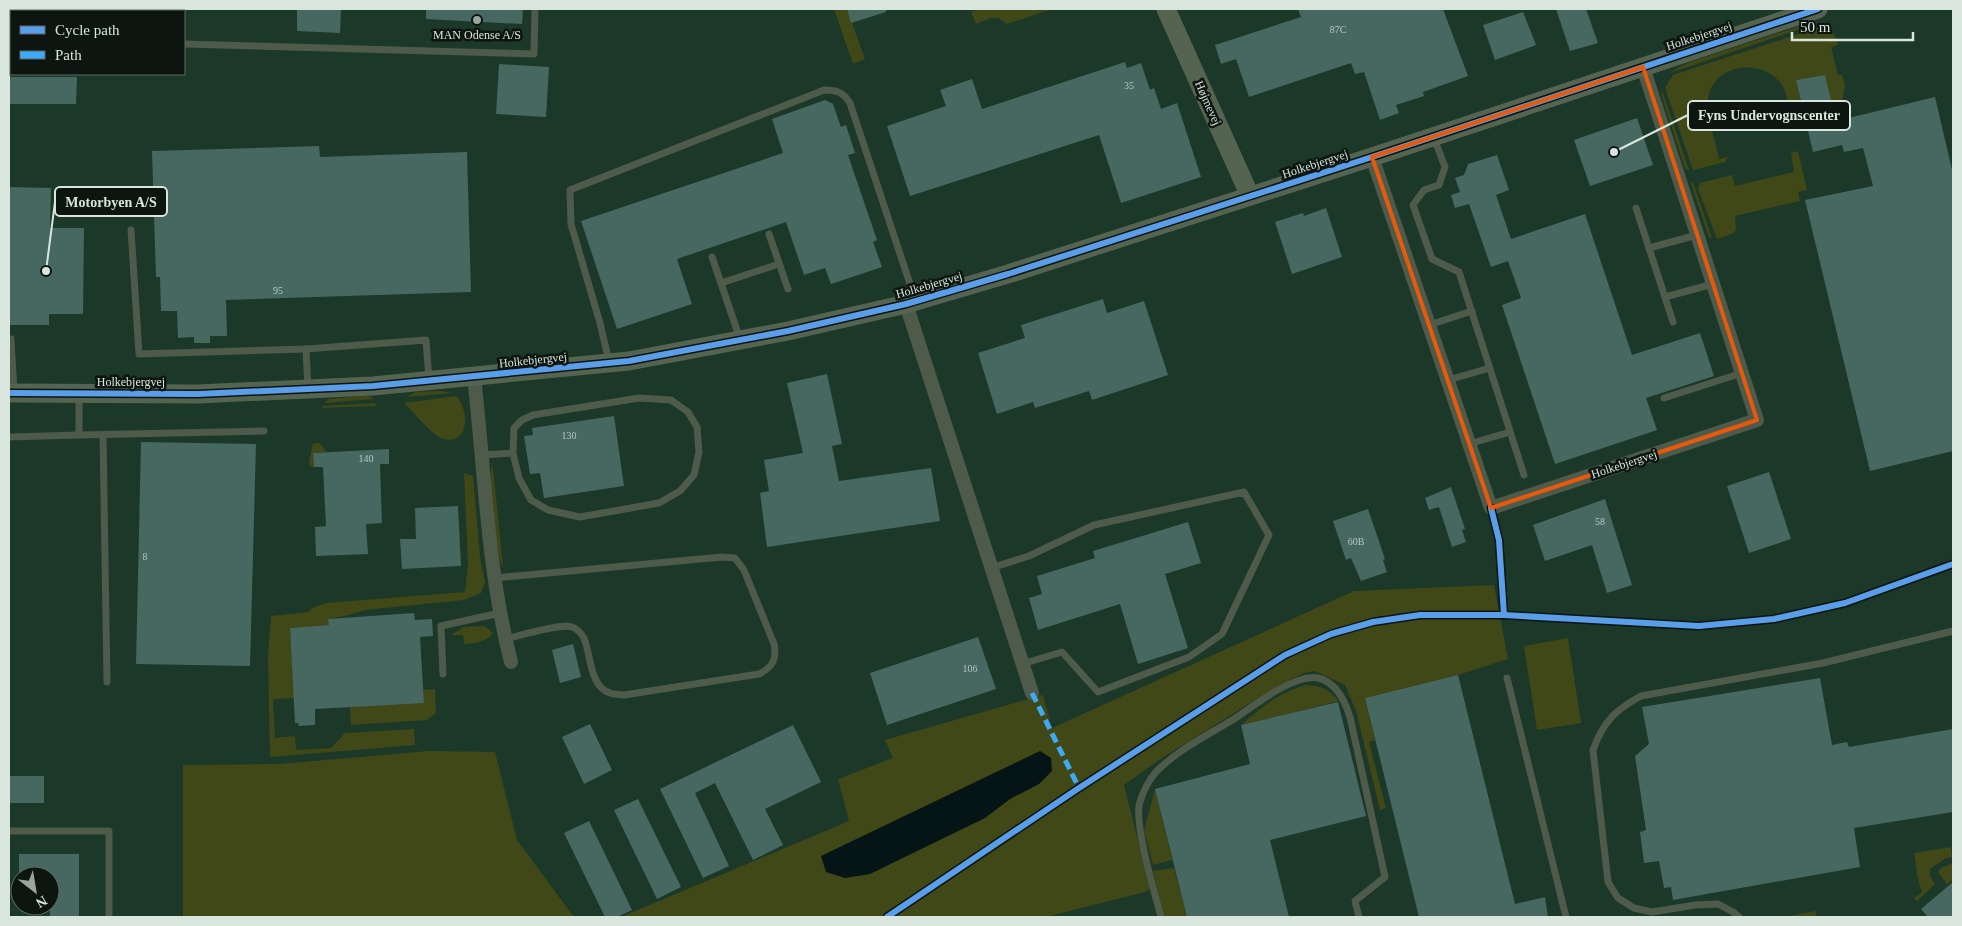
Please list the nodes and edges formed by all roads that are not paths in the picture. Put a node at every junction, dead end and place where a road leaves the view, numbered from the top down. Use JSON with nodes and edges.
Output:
{"nodes":[{"id":1,"x":535,"y":9,"type":"edge"},
{"id":2,"x":1166,"y":9,"type":"edge"},
{"id":3,"x":1818,"y":9,"type":"edge"},
{"id":4,"x":185,"y":44,"type":"edge"},
{"id":5,"x":1643,"y":67,"type":"junction"},
{"id":6,"x":1433,"y":137,"type":"junction"},
{"id":7,"x":1372,"y":157,"type":"junction"},
{"id":8,"x":1250,"y":196,"type":"junction"},
{"id":9,"x":1636,"y":208,"type":"dead end"},
{"id":10,"x":131,"y":230,"type":"dead end"},
{"id":11,"x":769,"y":234,"type":"dead end"},
{"id":12,"x":1697,"y":235,"type":"junction"},
{"id":13,"x":1649,"y":248,"type":"junction"},
{"id":14,"x":712,"y":257,"type":"dead end"},
{"id":15,"x":779,"y":264,"type":"junction"},
{"id":16,"x":721,"y":284,"type":"junction"},
{"id":17,"x":1713,"y":284,"type":"junction"},
{"id":18,"x":788,"y":290,"type":"dead end"},
{"id":19,"x":1665,"y":297,"type":"junction"},
{"id":20,"x":911,"y":302,"type":"junction"},
{"id":21,"x":1472,"y":312,"type":"junction"},
{"id":22,"x":1673,"y":322,"type":"dead end"},
{"id":23,"x":1429,"y":324,"type":"junction"},
{"id":24,"x":11,"y":339,"type":"dead end"},
{"id":25,"x":740,"y":340,"type":"junction"},
{"id":26,"x":306,"y":349,"type":"junction"},
{"id":27,"x":609,"y":362,"type":"junction"},
{"id":28,"x":1490,"y":368,"type":"junction"},
{"id":29,"x":1742,"y":373,"type":"junction"},
{"id":30,"x":474,"y":377,"type":"junction"},
{"id":31,"x":1448,"y":380,"type":"junction"},
{"id":32,"x":429,"y":381,"type":"junction"},
{"id":33,"x":308,"y":389,"type":"junction"},
{"id":34,"x":11,"y":393,"type":"edge"},
{"id":35,"x":79,"y":393,"type":"junction"},
{"id":36,"x":1664,"y":398,"type":"dead end"},
{"id":37,"x":264,"y":432,"type":"dead end"},
{"id":38,"x":1510,"y":432,"type":"junction"},
{"id":39,"x":79,"y":435,"type":"junction"},
{"id":40,"x":103,"y":435,"type":"junction"},
{"id":41,"x":9,"y":437,"type":"edge"},
{"id":42,"x":1469,"y":444,"type":"junction"},
{"id":43,"x":513,"y":452,"type":"junction"},
{"id":44,"x":482,"y":455,"type":"junction"},
{"id":45,"x":1524,"y":474,"type":"dead end"},
{"id":46,"x":991,"y":568,"type":"junction"},
{"id":47,"x":494,"y":578,"type":"junction"},
{"id":48,"x":500,"y":613,"type":"junction"},
{"id":49,"x":1953,"y":631,"type":"edge"},
{"id":50,"x":505,"y":639,"type":"junction"},
{"id":51,"x":511,"y":662,"type":"dead end"},
{"id":52,"x":1022,"y":664,"type":"junction"},
{"id":53,"x":443,"y":674,"type":"dead end"},
{"id":54,"x":1508,"y":678,"type":"dead end"},
{"id":55,"x":106,"y":682,"type":"dead end"},
{"id":56,"x":1032,"y":693,"type":"dead end"},
{"id":57,"x":9,"y":831,"type":"edge"},
{"id":58,"x":108,"y":917,"type":"edge"},
{"id":59,"x":1161,"y":917,"type":"edge"},
{"id":60,"x":1359,"y":917,"type":"edge"},
{"id":61,"x":1566,"y":917,"type":"edge"},
{"id":62,"x":1739,"y":917,"type":"edge"}],
"edges":[{"from":1,"to":4,"type":"lane"},
{"from":2,"to":8,"type":"street","name":"Højmevej"},
{"from":3,"to":5,"type":"street","name":"Holkebjergvej"},
{"from":5,"to":6,"type":"street","name":"Holkebjergvej"},
{"from":5,"to":12,"type":"street","name":"Holkebjergvej"},
{"from":6,"to":7,"type":"street","name":"Holkebjergvej"},
{"from":6,"to":21,"type":"lane"},
{"from":7,"to":8,"type":"street","name":"Holkebjergvej"},
{"from":7,"to":23,"type":"street","name":"Holkebjergvej"},
{"from":8,"to":20,"type":"street","name":"Holkebjergvej"},
{"from":9,"to":13,"type":"lane"},
{"from":10,"to":26,"type":"lane"},
{"from":11,"to":15,"type":"lane"},
{"from":12,"to":13,"type":"lane"},
{"from":12,"to":17,"type":"street","name":"Holkebjergvej"},
{"from":13,"to":19,"type":"lane"},
{"from":14,"to":16,"type":"lane"},
{"from":15,"to":16,"type":"lane"},
{"from":15,"to":18,"type":"lane"},
{"from":16,"to":25,"type":"lane"},
{"from":17,"to":19,"type":"lane"},
{"from":17,"to":29,"type":"street","name":"Holkebjergvej"},
{"from":19,"to":22,"type":"lane"},
{"from":20,"to":25,"type":"street","name":"Holkebjergvej"},
{"from":20,"to":27,"type":"lane"},
{"from":20,"to":46,"type":"street","name":"Holkebjergvej"},
{"from":21,"to":23,"type":"lane"},
{"from":21,"to":28,"type":"lane"},
{"from":23,"to":31,"type":"street","name":"Holkebjergvej"},
{"from":24,"to":34,"type":"lane"},
{"from":25,"to":27,"type":"street","name":"Holkebjergvej"},
{"from":26,"to":32,"type":"lane"},
{"from":26,"to":33,"type":"lane"},
{"from":27,"to":30,"type":"street","name":"Holkebjergvej"},
{"from":28,"to":31,"type":"lane"},
{"from":28,"to":38,"type":"lane"},
{"from":29,"to":36,"type":"lane"},
{"from":29,"to":42,"type":"street","name":"Holkebjergvej"},
{"from":30,"to":32,"type":"street","name":"Holkebjergvej"},
{"from":30,"to":44,"type":"street"},
{"from":31,"to":42,"type":"street","name":"Holkebjergvej"},
{"from":32,"to":33,"type":"street","name":"Holkebjergvej"},
{"from":33,"to":35,"type":"street","name":"Holkebjergvej"},
{"from":34,"to":35,"type":"street","name":"Holkebjergvej"},
{"from":35,"to":39,"type":"lane"},
{"from":37,"to":40,"type":"lane"},
{"from":38,"to":42,"type":"lane"},
{"from":38,"to":45,"type":"lane"},
{"from":39,"to":40,"type":"lane"},
{"from":39,"to":41,"type":"lane"},
{"from":40,"to":55,"type":"lane"},
{"from":43,"to":43,"type":"lane"},
{"from":43,"to":44,"type":"lane"},
{"from":44,"to":47,"type":"street"},
{"from":46,"to":52,"type":"street","name":"Holkebjergvej"},
{"from":46,"to":52,"type":"lane"},
{"from":47,"to":48,"type":"street"},
{"from":47,"to":50,"type":"lane"},
{"from":48,"to":50,"type":"street"},
{"from":48,"to":53,"type":"lane"},
{"from":49,"to":62,"type":"lane"},
{"from":50,"to":51,"type":"street"},
{"from":52,"to":56,"type":"street","name":"Holkebjergvej"},
{"from":54,"to":61,"type":"lane"},
{"from":57,"to":58,"type":"lane"},
{"from":59,"to":60,"type":"lane"}]}
